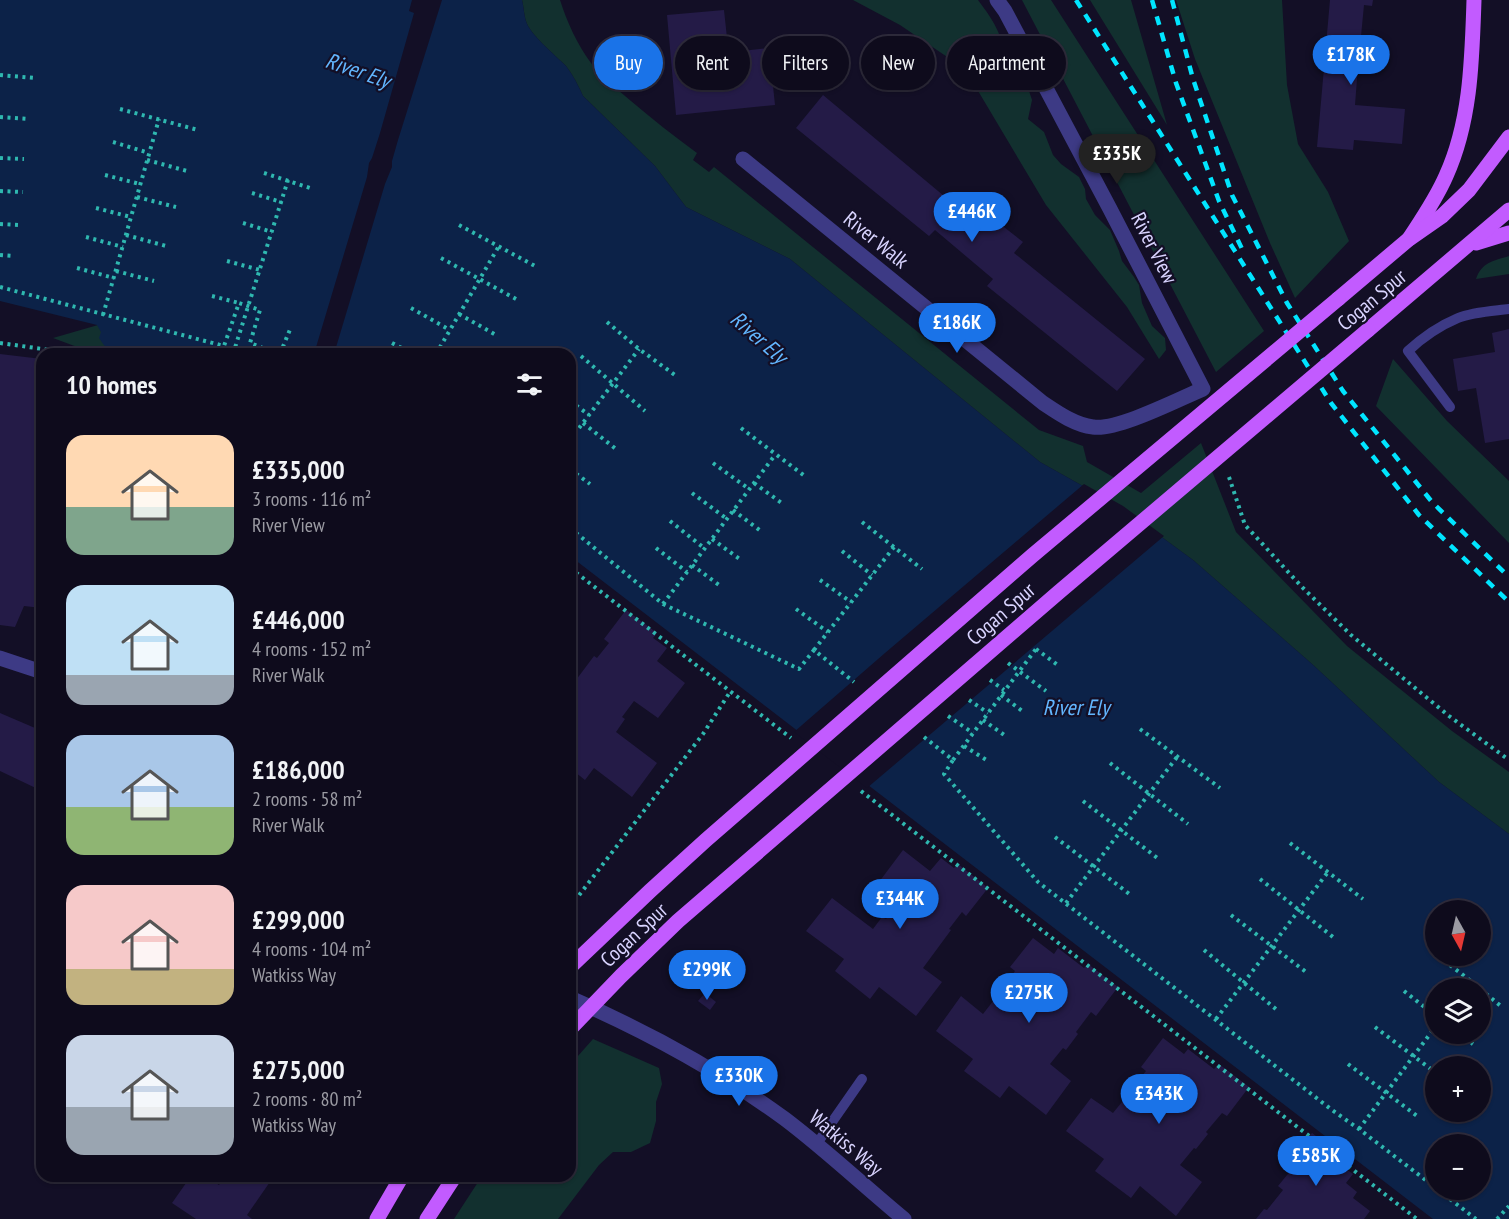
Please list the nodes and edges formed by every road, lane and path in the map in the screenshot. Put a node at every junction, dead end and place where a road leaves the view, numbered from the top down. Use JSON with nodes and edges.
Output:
{"nodes":[{"id":1,"x":998,"y":0,"type":"edge"},
{"id":2,"x":1474,"y":0,"type":"edge"},
{"id":3,"x":0,"y":75,"type":"edge"},
{"id":4,"x":34,"y":78,"type":"dead end"},
{"id":5,"x":120,"y":108,"type":"dead end"},
{"id":6,"x":0,"y":117,"type":"edge"},
{"id":7,"x":29,"y":119,"type":"dead end"},
{"id":8,"x":159,"y":119,"type":"junction"},
{"id":9,"x":198,"y":130,"type":"dead end"},
{"id":10,"x":1509,"y":137,"type":"edge"},
{"id":11,"x":113,"y":142,"type":"dead end"},
{"id":12,"x":149,"y":153,"type":"junction"},
{"id":13,"x":0,"y":158,"type":"edge"},
{"id":14,"x":24,"y":159,"type":"dead end"},
{"id":15,"x":743,"y":159,"type":"dead end"},
{"id":16,"x":147,"y":160,"type":"junction"},
{"id":17,"x":187,"y":171,"type":"dead end"},
{"id":18,"x":264,"y":173,"type":"dead end"},
{"id":19,"x":105,"y":175,"type":"dead end"},
{"id":20,"x":288,"y":180,"type":"junction"},
{"id":21,"x":140,"y":184,"type":"junction"},
{"id":22,"x":310,"y":188,"type":"dead end"},
{"id":23,"x":0,"y":191,"type":"edge"},
{"id":24,"x":22,"y":192,"type":"dead end"},
{"id":25,"x":252,"y":193,"type":"dead end"},
{"id":26,"x":136,"y":197,"type":"junction"},
{"id":27,"x":281,"y":202,"type":"junction"},
{"id":28,"x":176,"y":207,"type":"dead end"},
{"id":29,"x":96,"y":208,"type":"dead end"},
{"id":30,"x":1509,"y":210,"type":"edge"},
{"id":31,"x":131,"y":217,"type":"junction"},
{"id":32,"x":243,"y":223,"type":"dead end"},
{"id":33,"x":0,"y":224,"type":"edge"},
{"id":34,"x":21,"y":225,"type":"dead end"},
{"id":35,"x":459,"y":225,"type":"dead end"},
{"id":36,"x":272,"y":232,"type":"junction"},
{"id":37,"x":1509,"y":233,"type":"edge"},
{"id":38,"x":126,"y":235,"type":"junction"},
{"id":39,"x":86,"y":237,"type":"dead end"},
{"id":40,"x":1409,"y":239,"type":"junction"},
{"id":41,"x":1471,"y":244,"type":"junction"},
{"id":42,"x":166,"y":246,"type":"dead end"},
{"id":43,"x":499,"y":246,"type":"junction"},
{"id":44,"x":123,"y":247,"type":"junction"},
{"id":45,"x":0,"y":255,"type":"edge"},
{"id":46,"x":13,"y":256,"type":"dead end"},
{"id":47,"x":441,"y":258,"type":"dead end"},
{"id":48,"x":227,"y":261,"type":"dead end"},
{"id":49,"x":535,"y":266,"type":"dead end"},
{"id":50,"x":77,"y":268,"type":"dead end"},
{"id":51,"x":260,"y":270,"type":"junction"},
{"id":52,"x":116,"y":271,"type":"junction"},
{"id":53,"x":114,"y":278,"type":"junction"},
{"id":54,"x":479,"y":279,"type":"junction"},
{"id":55,"x":154,"y":281,"type":"dead end"},
{"id":56,"x":0,"y":287,"type":"edge"},
{"id":57,"x":212,"y":296,"type":"dead end"},
{"id":58,"x":516,"y":298,"type":"dead end"},
{"id":59,"x":239,"y":303,"type":"junction"},
{"id":60,"x":248,"y":306,"type":"junction"},
{"id":61,"x":411,"y":308,"type":"dead end"},
{"id":62,"x":1509,"y":309,"type":"edge"},
{"id":63,"x":459,"y":314,"type":"junction"},
{"id":64,"x":104,"y":315,"type":"junction"},
{"id":65,"x":607,"y":322,"type":"dead end"},
{"id":66,"x":291,"y":327,"type":"dead end"},
{"id":67,"x":450,"y":330,"type":"junction"},
{"id":68,"x":496,"y":335,"type":"dead end"},
{"id":69,"x":0,"y":343,"type":"edge"},
{"id":70,"x":392,"y":343,"type":"dead end"},
{"id":71,"x":440,"y":347,"type":"edge"},
{"id":72,"x":36,"y":348,"type":"edge"},
{"id":73,"x":235,"y":348,"type":"edge"},
{"id":74,"x":263,"y":348,"type":"edge"},
{"id":75,"x":282,"y":348,"type":"edge"},
{"id":76,"x":402,"y":348,"type":"edge"},
{"id":77,"x":639,"y":349,"type":"junction"},
{"id":78,"x":580,"y":356,"type":"dead end"},
{"id":79,"x":675,"y":375,"type":"dead end"},
{"id":80,"x":613,"y":383,"type":"junction"},
{"id":81,"x":1203,"y":389,"type":"joint"},
{"id":82,"x":576,"y":405,"type":"edge"},
{"id":83,"x":1450,"y":407,"type":"dead end"},
{"id":84,"x":645,"y":411,"type":"dead end"},
{"id":85,"x":589,"y":415,"type":"junction"},
{"id":86,"x":583,"y":423,"type":"junction"},
{"id":87,"x":741,"y":428,"type":"dead end"},
{"id":88,"x":576,"y":432,"type":"edge"},
{"id":89,"x":616,"y":449,"type":"dead end"},
{"id":90,"x":775,"y":455,"type":"junction"},
{"id":91,"x":713,"y":464,"type":"dead end"},
{"id":92,"x":576,"y":474,"type":"edge"},
{"id":93,"x":806,"y":477,"type":"dead end"},
{"id":94,"x":1229,"y":477,"type":"dead end"},
{"id":95,"x":754,"y":483,"type":"junction"},
{"id":96,"x":590,"y":484,"type":"dead end"},
{"id":97,"x":749,"y":490,"type":"junction"},
{"id":98,"x":692,"y":493,"type":"dead end"},
{"id":99,"x":783,"y":504,"type":"dead end"},
{"id":100,"x":733,"y":510,"type":"junction"},
{"id":101,"x":727,"y":519,"type":"junction"},
{"id":102,"x":670,"y":521,"type":"dead end"},
{"id":103,"x":862,"y":522,"type":"dead end"},
{"id":104,"x":762,"y":532,"type":"dead end"},
{"id":105,"x":576,"y":533,"type":"edge"},
{"id":106,"x":712,"y":539,"type":"junction"},
{"id":107,"x":894,"y":547,"type":"junction"},
{"id":108,"x":656,"y":548,"type":"dead end"},
{"id":109,"x":705,"y":549,"type":"junction"},
{"id":110,"x":842,"y":551,"type":"dead end"},
{"id":111,"x":741,"y":560,"type":"dead end"},
{"id":112,"x":692,"y":566,"type":"junction"},
{"id":113,"x":922,"y":569,"type":"dead end"},
{"id":114,"x":687,"y":572,"type":"junction"},
{"id":115,"x":576,"y":573,"type":"edge"},
{"id":116,"x":872,"y":575,"type":"junction"},
{"id":117,"x":820,"y":580,"type":"dead end"},
{"id":118,"x":719,"y":585,"type":"dead end"},
{"id":119,"x":851,"y":602,"type":"junction"},
{"id":120,"x":663,"y":604,"type":"junction"},
{"id":121,"x":796,"y":609,"type":"dead end"},
{"id":122,"x":828,"y":632,"type":"junction"},
{"id":123,"x":814,"y":650,"type":"junction"},
{"id":124,"x":0,"y":658,"type":"edge"},
{"id":125,"x":1005,"y":660,"type":"dead end"},
{"id":126,"x":1059,"y":666,"type":"dead end"},
{"id":127,"x":36,"y":670,"type":"edge"},
{"id":128,"x":860,"y":687,"type":"dead end"},
{"id":129,"x":1046,"y":691,"type":"dead end"},
{"id":130,"x":730,"y":692,"type":"junction"},
{"id":131,"x":1001,"y":694,"type":"junction"},
{"id":132,"x":963,"y":696,"type":"dead end"},
{"id":133,"x":988,"y":713,"type":"junction"},
{"id":134,"x":1025,"y":713,"type":"dead end"},
{"id":135,"x":945,"y":714,"type":"dead end"},
{"id":136,"x":983,"y":720,"type":"junction"},
{"id":137,"x":1140,"y":729,"type":"dead end"},
{"id":138,"x":916,"y":731,"type":"dead end"},
{"id":139,"x":974,"y":733,"type":"junction"},
{"id":140,"x":1007,"y":737,"type":"dead end"},
{"id":141,"x":795,"y":741,"type":"dead end"},
{"id":142,"x":964,"y":746,"type":"junction"},
{"id":143,"x":1177,"y":757,"type":"dead end"},
{"id":144,"x":1509,"y":759,"type":"edge"},
{"id":145,"x":953,"y":760,"type":"junction"},
{"id":146,"x":988,"y":761,"type":"dead end"},
{"id":147,"x":1110,"y":763,"type":"dead end"},
{"id":148,"x":1220,"y":788,"type":"dead end"},
{"id":149,"x":860,"y":790,"type":"dead end"},
{"id":150,"x":1149,"y":794,"type":"junction"},
{"id":151,"x":1083,"y":801,"type":"dead end"},
{"id":152,"x":1188,"y":824,"type":"dead end"},
{"id":153,"x":1121,"y":830,"type":"junction"},
{"id":154,"x":1054,"y":837,"type":"dead end"},
{"id":155,"x":1290,"y":843,"type":"dead end"},
{"id":156,"x":1160,"y":860,"type":"dead end"},
{"id":157,"x":1093,"y":866,"type":"junction"},
{"id":158,"x":1328,"y":872,"type":"junction"},
{"id":159,"x":1260,"y":879,"type":"dead end"},
{"id":160,"x":1132,"y":896,"type":"dead end"},
{"id":161,"x":576,"y":899,"type":"edge"},
{"id":162,"x":1363,"y":899,"type":"dead end"},
{"id":163,"x":1066,"y":903,"type":"junction"},
{"id":164,"x":1299,"y":910,"type":"junction"},
{"id":165,"x":1231,"y":915,"type":"dead end"},
{"id":166,"x":1333,"y":937,"type":"dead end"},
{"id":167,"x":1272,"y":946,"type":"junction"},
{"id":168,"x":1204,"y":950,"type":"dead end"},
{"id":169,"x":576,"y":961,"type":"edge"},
{"id":170,"x":1451,"y":966,"type":"edge"},
{"id":171,"x":1306,"y":972,"type":"dead end"},
{"id":172,"x":1467,"y":978,"type":"edge"},
{"id":173,"x":1244,"y":983,"type":"junction"},
{"id":174,"x":1404,"y":991,"type":"dead end"},
{"id":175,"x":1491,"y":998,"type":"edge"},
{"id":176,"x":576,"y":1001,"type":"edge"},
{"id":177,"x":1425,"y":1007,"type":"edge"},
{"id":178,"x":1502,"y":1007,"type":"dead end"},
{"id":179,"x":1277,"y":1010,"type":"dead end"},
{"id":180,"x":1216,"y":1019,"type":"junction"},
{"id":181,"x":576,"y":1023,"type":"edge"},
{"id":182,"x":1375,"y":1027,"type":"dead end"},
{"id":183,"x":1425,"y":1041,"type":"edge"},
{"id":184,"x":1414,"y":1056,"type":"junction"},
{"id":185,"x":1348,"y":1064,"type":"dead end"},
{"id":186,"x":1425,"y":1064,"type":"edge"},
{"id":187,"x":862,"y":1079,"type":"dead end"},
{"id":188,"x":1386,"y":1092,"type":"junction"},
{"id":189,"x":1417,"y":1116,"type":"dead end"},
{"id":190,"x":1359,"y":1129,"type":"junction"},
{"id":191,"x":816,"y":1145,"type":"junction"},
{"id":192,"x":1425,"y":1180,"type":"edge"},
{"id":193,"x":399,"y":1182,"type":"edge"},
{"id":194,"x":451,"y":1182,"type":"edge"},
{"id":195,"x":1451,"y":1200,"type":"edge"},
{"id":196,"x":1509,"y":1206,"type":"edge"},
{"id":197,"x":377,"y":1219,"type":"edge"},
{"id":198,"x":428,"y":1219,"type":"edge"},
{"id":199,"x":904,"y":1219,"type":"edge"},
{"id":200,"x":1417,"y":1219,"type":"edge"},
{"id":201,"x":1476,"y":1219,"type":"edge"},
{"id":202,"x":1497,"y":1219,"type":"edge"}],
"edges":[{"from":1,"to":81,"type":"street","name":"River View"},
{"from":2,"to":40,"type":"main road"},
{"from":3,"to":4,"type":"path"},
{"from":5,"to":8,"type":"path"},
{"from":6,"to":7,"type":"path"},
{"from":8,"to":9,"type":"path"},
{"from":8,"to":12,"type":"path"},
{"from":10,"to":40,"type":"main road"},
{"from":11,"to":12,"type":"path"},
{"from":12,"to":16,"type":"path"},
{"from":13,"to":14,"type":"path"},
{"from":15,"to":81,"type":"street","name":"River Walk"},
{"from":16,"to":17,"type":"path"},
{"from":16,"to":21,"type":"path"},
{"from":18,"to":20,"type":"path"},
{"from":19,"to":21,"type":"path"},
{"from":20,"to":22,"type":"path"},
{"from":20,"to":27,"type":"path"},
{"from":21,"to":26,"type":"path"},
{"from":23,"to":24,"type":"path"},
{"from":25,"to":27,"type":"path"},
{"from":26,"to":28,"type":"path"},
{"from":26,"to":31,"type":"path"},
{"from":27,"to":36,"type":"path"},
{"from":29,"to":31,"type":"path"},
{"from":30,"to":41,"type":"main road","name":"Cogan Spur"},
{"from":31,"to":38,"type":"path"},
{"from":32,"to":36,"type":"path"},
{"from":33,"to":34,"type":"path"},
{"from":35,"to":43,"type":"path"},
{"from":36,"to":51,"type":"path"},
{"from":37,"to":41,"type":"main road"},
{"from":38,"to":42,"type":"path"},
{"from":38,"to":44,"type":"path"},
{"from":39,"to":44,"type":"path"},
{"from":40,"to":169,"type":"main road","name":"Cogan Spur","bridge":true},
{"from":41,"to":181,"type":"main road","name":"Cogan Spur","bridge":true},
{"from":43,"to":49,"type":"path"},
{"from":43,"to":54,"type":"path"},
{"from":44,"to":52,"type":"path"},
{"from":45,"to":46,"type":"path"},
{"from":47,"to":54,"type":"path"},
{"from":48,"to":51,"type":"path"},
{"from":50,"to":53,"type":"path"},
{"from":51,"to":60,"type":"path"},
{"from":52,"to":53,"type":"path"},
{"from":52,"to":55,"type":"path"},
{"from":53,"to":64,"type":"path"},
{"from":54,"to":58,"type":"path"},
{"from":54,"to":63,"type":"path"},
{"from":56,"to":64,"type":"path"},
{"from":57,"to":59,"type":"path"},
{"from":59,"to":60,"type":"path"},
{"from":59,"to":64,"type":"path"},
{"from":60,"to":73,"type":"path"},
{"from":60,"to":74,"type":"path"},
{"from":61,"to":67,"type":"path"},
{"from":62,"to":83,"type":"lane"},
{"from":63,"to":67,"type":"path"},
{"from":63,"to":68,"type":"path"},
{"from":65,"to":77,"type":"path"},
{"from":66,"to":75,"type":"path"},
{"from":67,"to":71,"type":"path"},
{"from":69,"to":72,"type":"path"},
{"from":70,"to":76,"type":"path"},
{"from":77,"to":79,"type":"path"},
{"from":77,"to":80,"type":"path"},
{"from":78,"to":80,"type":"path"},
{"from":80,"to":84,"type":"path"},
{"from":80,"to":85,"type":"path"},
{"from":82,"to":85,"type":"path"},
{"from":85,"to":86,"type":"path"},
{"from":86,"to":88,"type":"path"},
{"from":86,"to":89,"type":"path"},
{"from":87,"to":90,"type":"path"},
{"from":90,"to":93,"type":"path"},
{"from":90,"to":95,"type":"path"},
{"from":91,"to":97,"type":"path"},
{"from":92,"to":96,"type":"path"},
{"from":94,"to":144,"type":"path"},
{"from":95,"to":97,"type":"path"},
{"from":95,"to":99,"type":"path"},
{"from":97,"to":100,"type":"path"},
{"from":98,"to":101,"type":"path"},
{"from":100,"to":101,"type":"path"},
{"from":100,"to":104,"type":"path"},
{"from":101,"to":106,"type":"path"},
{"from":102,"to":109,"type":"path"},
{"from":103,"to":107,"type":"path"},
{"from":105,"to":120,"type":"path"},
{"from":106,"to":109,"type":"path"},
{"from":106,"to":111,"type":"path"},
{"from":107,"to":113,"type":"path"},
{"from":107,"to":116,"type":"path"},
{"from":108,"to":114,"type":"path"},
{"from":109,"to":112,"type":"path"},
{"from":110,"to":116,"type":"path"},
{"from":112,"to":114,"type":"path"},
{"from":112,"to":118,"type":"path"},
{"from":114,"to":120,"type":"path"},
{"from":115,"to":130,"type":"path"},
{"from":116,"to":119,"type":"path"},
{"from":117,"to":119,"type":"path"},
{"from":119,"to":122,"type":"path"},
{"from":120,"to":123,"type":"path"},
{"from":121,"to":122,"type":"path"},
{"from":122,"to":123,"type":"path"},
{"from":123,"to":128,"type":"path"},
{"from":124,"to":127,"type":"street"},
{"from":125,"to":129,"type":"path"},
{"from":126,"to":131,"type":"path"},
{"from":130,"to":141,"type":"path"},
{"from":130,"to":161,"type":"path"},
{"from":131,"to":133,"type":"path"},
{"from":131,"to":134,"type":"path"},
{"from":132,"to":133,"type":"path"},
{"from":133,"to":136,"type":"path"},
{"from":135,"to":139,"type":"path"},
{"from":136,"to":139,"type":"path"},
{"from":136,"to":140,"type":"path"},
{"from":137,"to":148,"type":"path"},
{"from":138,"to":145,"type":"path"},
{"from":139,"to":142,"type":"path"},
{"from":142,"to":145,"type":"path"},
{"from":142,"to":146,"type":"path"},
{"from":143,"to":150,"type":"path"},
{"from":145,"to":163,"type":"path"},
{"from":147,"to":150,"type":"path"},
{"from":149,"to":200,"type":"path"},
{"from":150,"to":152,"type":"path"},
{"from":150,"to":153,"type":"path"},
{"from":151,"to":153,"type":"path"},
{"from":153,"to":156,"type":"path"},
{"from":153,"to":157,"type":"path"},
{"from":154,"to":157,"type":"path"},
{"from":155,"to":158,"type":"path"},
{"from":157,"to":160,"type":"path"},
{"from":157,"to":163,"type":"path"},
{"from":158,"to":162,"type":"path"},
{"from":158,"to":164,"type":"path"},
{"from":159,"to":164,"type":"path"},
{"from":163,"to":180,"type":"path"},
{"from":164,"to":166,"type":"path"},
{"from":164,"to":167,"type":"path"},
{"from":165,"to":167,"type":"path"},
{"from":167,"to":171,"type":"path"},
{"from":167,"to":173,"type":"path"},
{"from":168,"to":173,"type":"path"},
{"from":170,"to":172,"type":"path"},
{"from":173,"to":179,"type":"path"},
{"from":173,"to":180,"type":"path"},
{"from":174,"to":177,"type":"path"},
{"from":175,"to":178,"type":"path"},
{"from":176,"to":191,"type":"street","name":"Watkiss Way"},
{"from":180,"to":190,"type":"path"},
{"from":182,"to":184,"type":"path"},
{"from":183,"to":184,"type":"path"},
{"from":184,"to":186,"type":"path"},
{"from":184,"to":188,"type":"path"},
{"from":185,"to":188,"type":"path"},
{"from":187,"to":191,"type":"lane"},
{"from":188,"to":189,"type":"path"},
{"from":188,"to":190,"type":"path"},
{"from":190,"to":192,"type":"path"},
{"from":191,"to":199,"type":"street","name":"Watkiss Way"},
{"from":193,"to":197,"type":"main road"},
{"from":194,"to":198,"type":"main road"},
{"from":195,"to":201,"type":"path"},
{"from":196,"to":202,"type":"path"}]}
